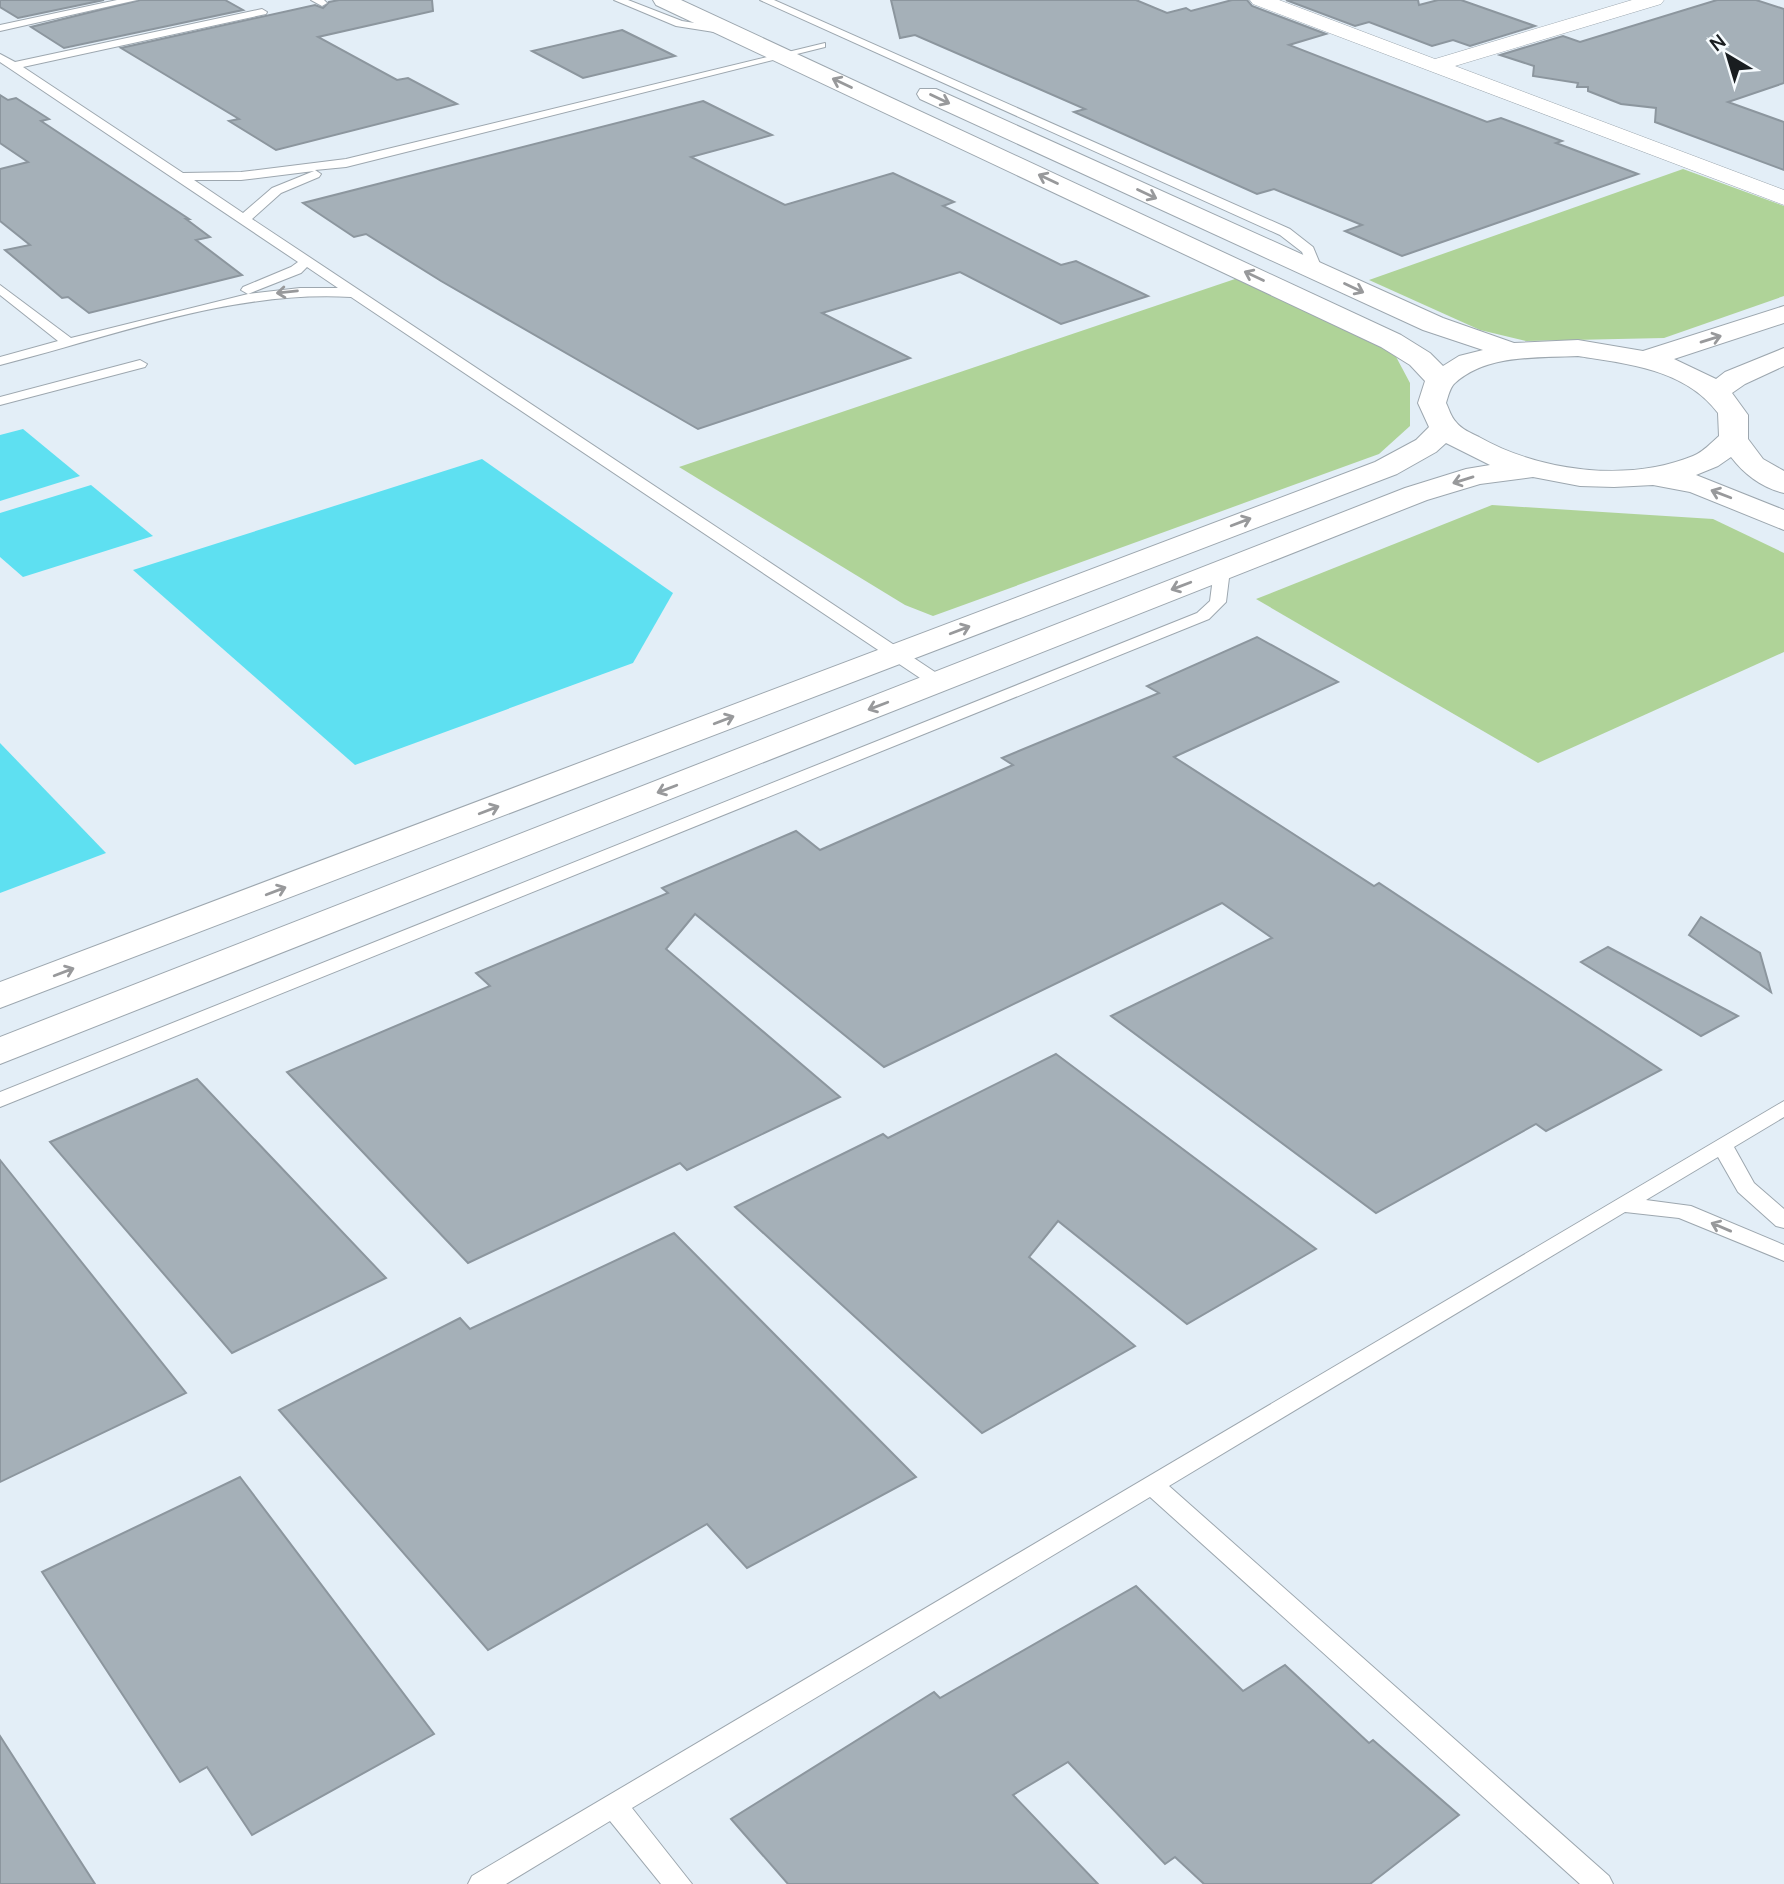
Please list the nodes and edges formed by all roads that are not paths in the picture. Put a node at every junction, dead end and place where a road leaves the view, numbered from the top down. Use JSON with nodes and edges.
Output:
{"nodes":[{"id":1,"x":132,"y":0,"type":"edge"},
{"id":2,"x":619,"y":0,"type":"edge"},
{"id":3,"x":664,"y":0,"type":"edge"},
{"id":4,"x":1260,"y":0,"type":"edge"},
{"id":5,"x":1654,"y":0,"type":"edge"},
{"id":6,"x":262,"y":12,"type":"dead end"},
{"id":7,"x":749,"y":15,"type":"edge"},
{"id":8,"x":0,"y":28,"type":"edge"},
{"id":9,"x":821,"y":45,"type":"junction"},
{"id":10,"x":783,"y":55,"type":"junction"},
{"id":11,"x":0,"y":57,"type":"edge"},
{"id":12,"x":13,"y":66,"type":"junction"},
{"id":13,"x":1434,"y":66,"type":"junction"},
{"id":14,"x":346,"y":163,"type":"junction"},
{"id":15,"x":180,"y":177,"type":"junction"},
{"id":16,"x":1784,"y":198,"type":"edge"},
{"id":17,"x":245,"y":219,"type":"junction"},
{"id":18,"x":307,"y":261,"type":"junction"},
{"id":19,"x":1316,"y":271,"type":"junction"},
{"id":20,"x":0,"y":289,"type":"edge"},
{"id":21,"x":355,"y":293,"type":"junction"},
{"id":22,"x":204,"y":307,"type":"junction"},
{"id":23,"x":1784,"y":314,"type":"edge"},
{"id":24,"x":68,"y":342,"type":"junction"},
{"id":25,"x":1512,"y":351,"type":"junction"},
{"id":26,"x":1784,"y":356,"type":"edge"},
{"id":27,"x":1646,"y":359,"type":"junction"},
{"id":28,"x":0,"y":361,"type":"edge"},
{"id":29,"x":140,"y":364,"type":"dead end"},
{"id":30,"x":1440,"y":380,"type":"junction"},
{"id":31,"x":1716,"y":392,"type":"junction"},
{"id":32,"x":0,"y":401,"type":"edge"},
{"id":33,"x":1444,"y":428,"type":"junction"},
{"id":34,"x":1733,"y":439,"type":"junction"},
{"id":35,"x":1530,"y":469,"type":"junction"},
{"id":36,"x":1653,"y":476,"type":"junction"},
{"id":37,"x":1784,"y":484,"type":"edge"},
{"id":38,"x":1784,"y":521,"type":"edge"},
{"id":39,"x":1222,"y":570,"type":"junction"},
{"id":40,"x":896,"y":654,"type":"junction"},
{"id":41,"x":938,"y":682,"type":"junction"},
{"id":42,"x":0,"y":996,"type":"edge"},
{"id":43,"x":0,"y":1051,"type":"edge"},
{"id":44,"x":0,"y":1100,"type":"edge"},
{"id":45,"x":1784,"y":1108,"type":"edge"},
{"id":46,"x":1722,"y":1145,"type":"junction"},
{"id":47,"x":1622,"y":1205,"type":"junction"},
{"id":48,"x":1784,"y":1221,"type":"edge"},
{"id":49,"x":1784,"y":1254,"type":"edge"},
{"id":50,"x":1152,"y":1485,"type":"junction"},
{"id":51,"x":614,"y":1806,"type":"junction"},
{"id":52,"x":482,"y":1884,"type":"edge"},
{"id":53,"x":678,"y":1884,"type":"edge"},
{"id":54,"x":1599,"y":1884,"type":"edge"}],
"edges":[{"from":1,"to":8,"type":"lane"},
{"from":2,"to":7,"type":"lane"},
{"from":3,"to":7,"type":"main road"},
{"from":4,"to":13,"type":"street"},
{"from":5,"to":13,"type":"street"},
{"from":6,"to":12,"type":"lane"},
{"from":7,"to":9,"type":"main road"},
{"from":7,"to":10,"type":"main road"},
{"from":7,"to":19,"type":"lane"},
{"from":9,"to":10,"type":"lane"},
{"from":9,"to":19,"type":"main road","one_way":true},
{"from":10,"to":14,"type":"lane"},
{"from":30,"to":10,"type":"main road","one_way":true},
{"from":11,"to":12,"type":"lane"},
{"from":12,"to":15,"type":"lane"},
{"from":13,"to":16,"type":"street"},
{"from":14,"to":15,"type":"lane"},
{"from":14,"to":17,"type":"lane"},
{"from":15,"to":17,"type":"lane"},
{"from":17,"to":18,"type":"lane"},
{"from":18,"to":21,"type":"lane"},
{"from":18,"to":22,"type":"lane"},
{"from":19,"to":25,"type":"main road","one_way":true},
{"from":20,"to":24,"type":"lane"},
{"from":21,"to":22,"type":"lane","one_way":true},
{"from":21,"to":40,"type":"lane"},
{"from":22,"to":24,"type":"lane"},
{"from":27,"to":23,"type":"main road","one_way":true},
{"from":24,"to":28,"type":"lane"},
{"from":25,"to":27,"type":"main road"},
{"from":25,"to":30,"type":"main road"},
{"from":26,"to":31,"type":"main road"},
{"from":27,"to":31,"type":"main road"},
{"from":29,"to":32,"type":"lane"},
{"from":30,"to":33,"type":"main road"},
{"from":31,"to":34,"type":"main road"},
{"from":33,"to":35,"type":"main road"},
{"from":40,"to":33,"type":"main road","one_way":true},
{"from":34,"to":36,"type":"main road"},
{"from":34,"to":37,"type":"main road"},
{"from":35,"to":36,"type":"main road"},
{"from":35,"to":39,"type":"main road","one_way":true},
{"from":38,"to":36,"type":"main road","one_way":true},
{"from":39,"to":41,"type":"main road","one_way":true},
{"from":39,"to":44,"type":"lane"},
{"from":40,"to":41,"type":"lane"},
{"from":42,"to":40,"type":"main road","one_way":true},
{"from":41,"to":43,"type":"main road","one_way":true},
{"from":45,"to":46,"type":"lane"},
{"from":46,"to":47,"type":"lane"},
{"from":46,"to":48,"type":"lane"},
{"from":49,"to":47,"type":"lane","one_way":true},
{"from":47,"to":50,"type":"lane"},
{"from":50,"to":51,"type":"lane"},
{"from":50,"to":54,"type":"lane"},
{"from":51,"to":52,"type":"lane"},
{"from":51,"to":53,"type":"lane"}]}
